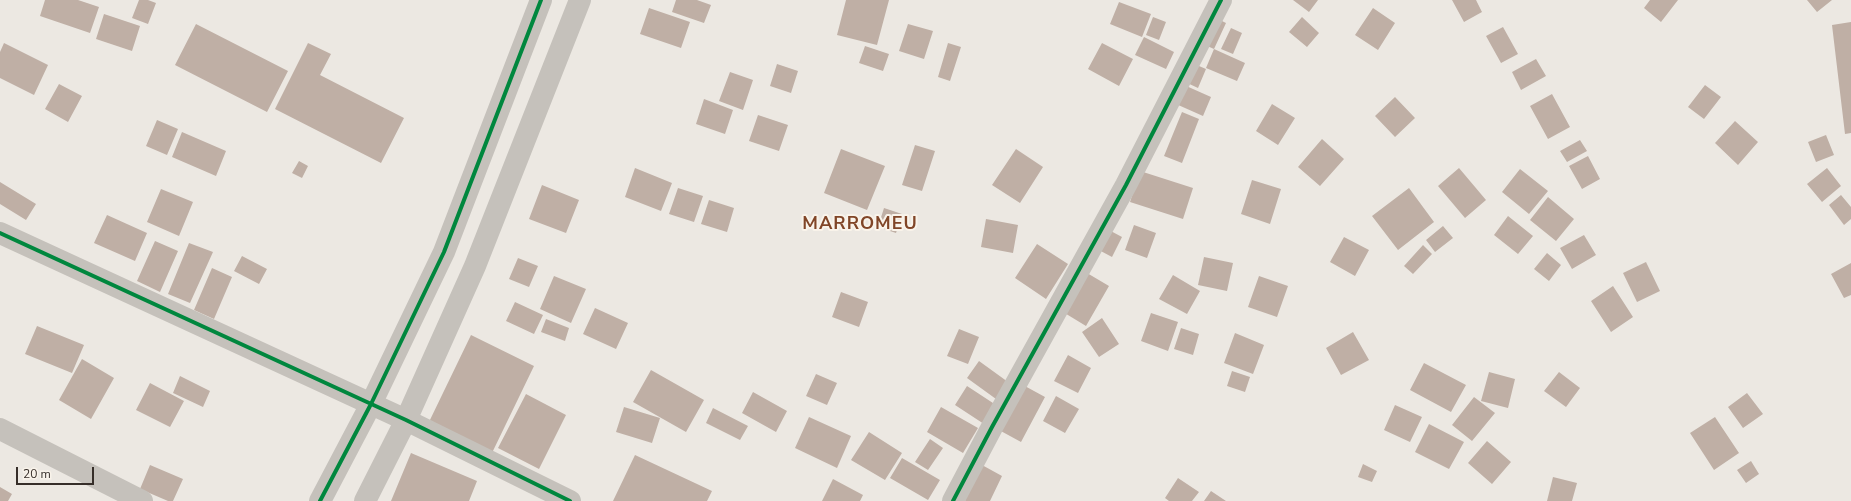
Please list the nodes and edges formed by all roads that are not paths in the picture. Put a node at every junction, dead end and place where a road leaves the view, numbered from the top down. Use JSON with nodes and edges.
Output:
{"nodes":[{"id":1,"x":541,"y":0,"type":"edge"},
{"id":2,"x":580,"y":0,"type":"edge"},
{"id":3,"x":1221,"y":0,"type":"edge"},
{"id":4,"x":0,"y":233,"type":"edge"},
{"id":5,"x":444,"y":252,"type":"junction"},
{"id":6,"x":475,"y":266,"type":"junction"},
{"id":7,"x":371,"y":404,"type":"junction"},
{"id":8,"x":406,"y":420,"type":"junction"},
{"id":9,"x":0,"y":429,"type":"edge"},
{"id":10,"x":142,"y":501,"type":"edge"},
{"id":11,"x":320,"y":501,"type":"edge"},
{"id":12,"x":365,"y":501,"type":"edge"},
{"id":13,"x":570,"y":501,"type":"edge"},
{"id":14,"x":953,"y":501,"type":"edge"}],
"edges":[{"from":1,"to":5,"type":"street"},
{"from":2,"to":6,"type":"street"},
{"from":3,"to":14,"type":"street"},
{"from":4,"to":7,"type":"street"},
{"from":5,"to":6,"type":"street"},
{"from":5,"to":7,"type":"street"},
{"from":6,"to":8,"type":"street"},
{"from":7,"to":8,"type":"street"},
{"from":7,"to":11,"type":"street"},
{"from":8,"to":12,"type":"street"},
{"from":8,"to":13,"type":"street"},
{"from":9,"to":10,"type":"street"}]}
